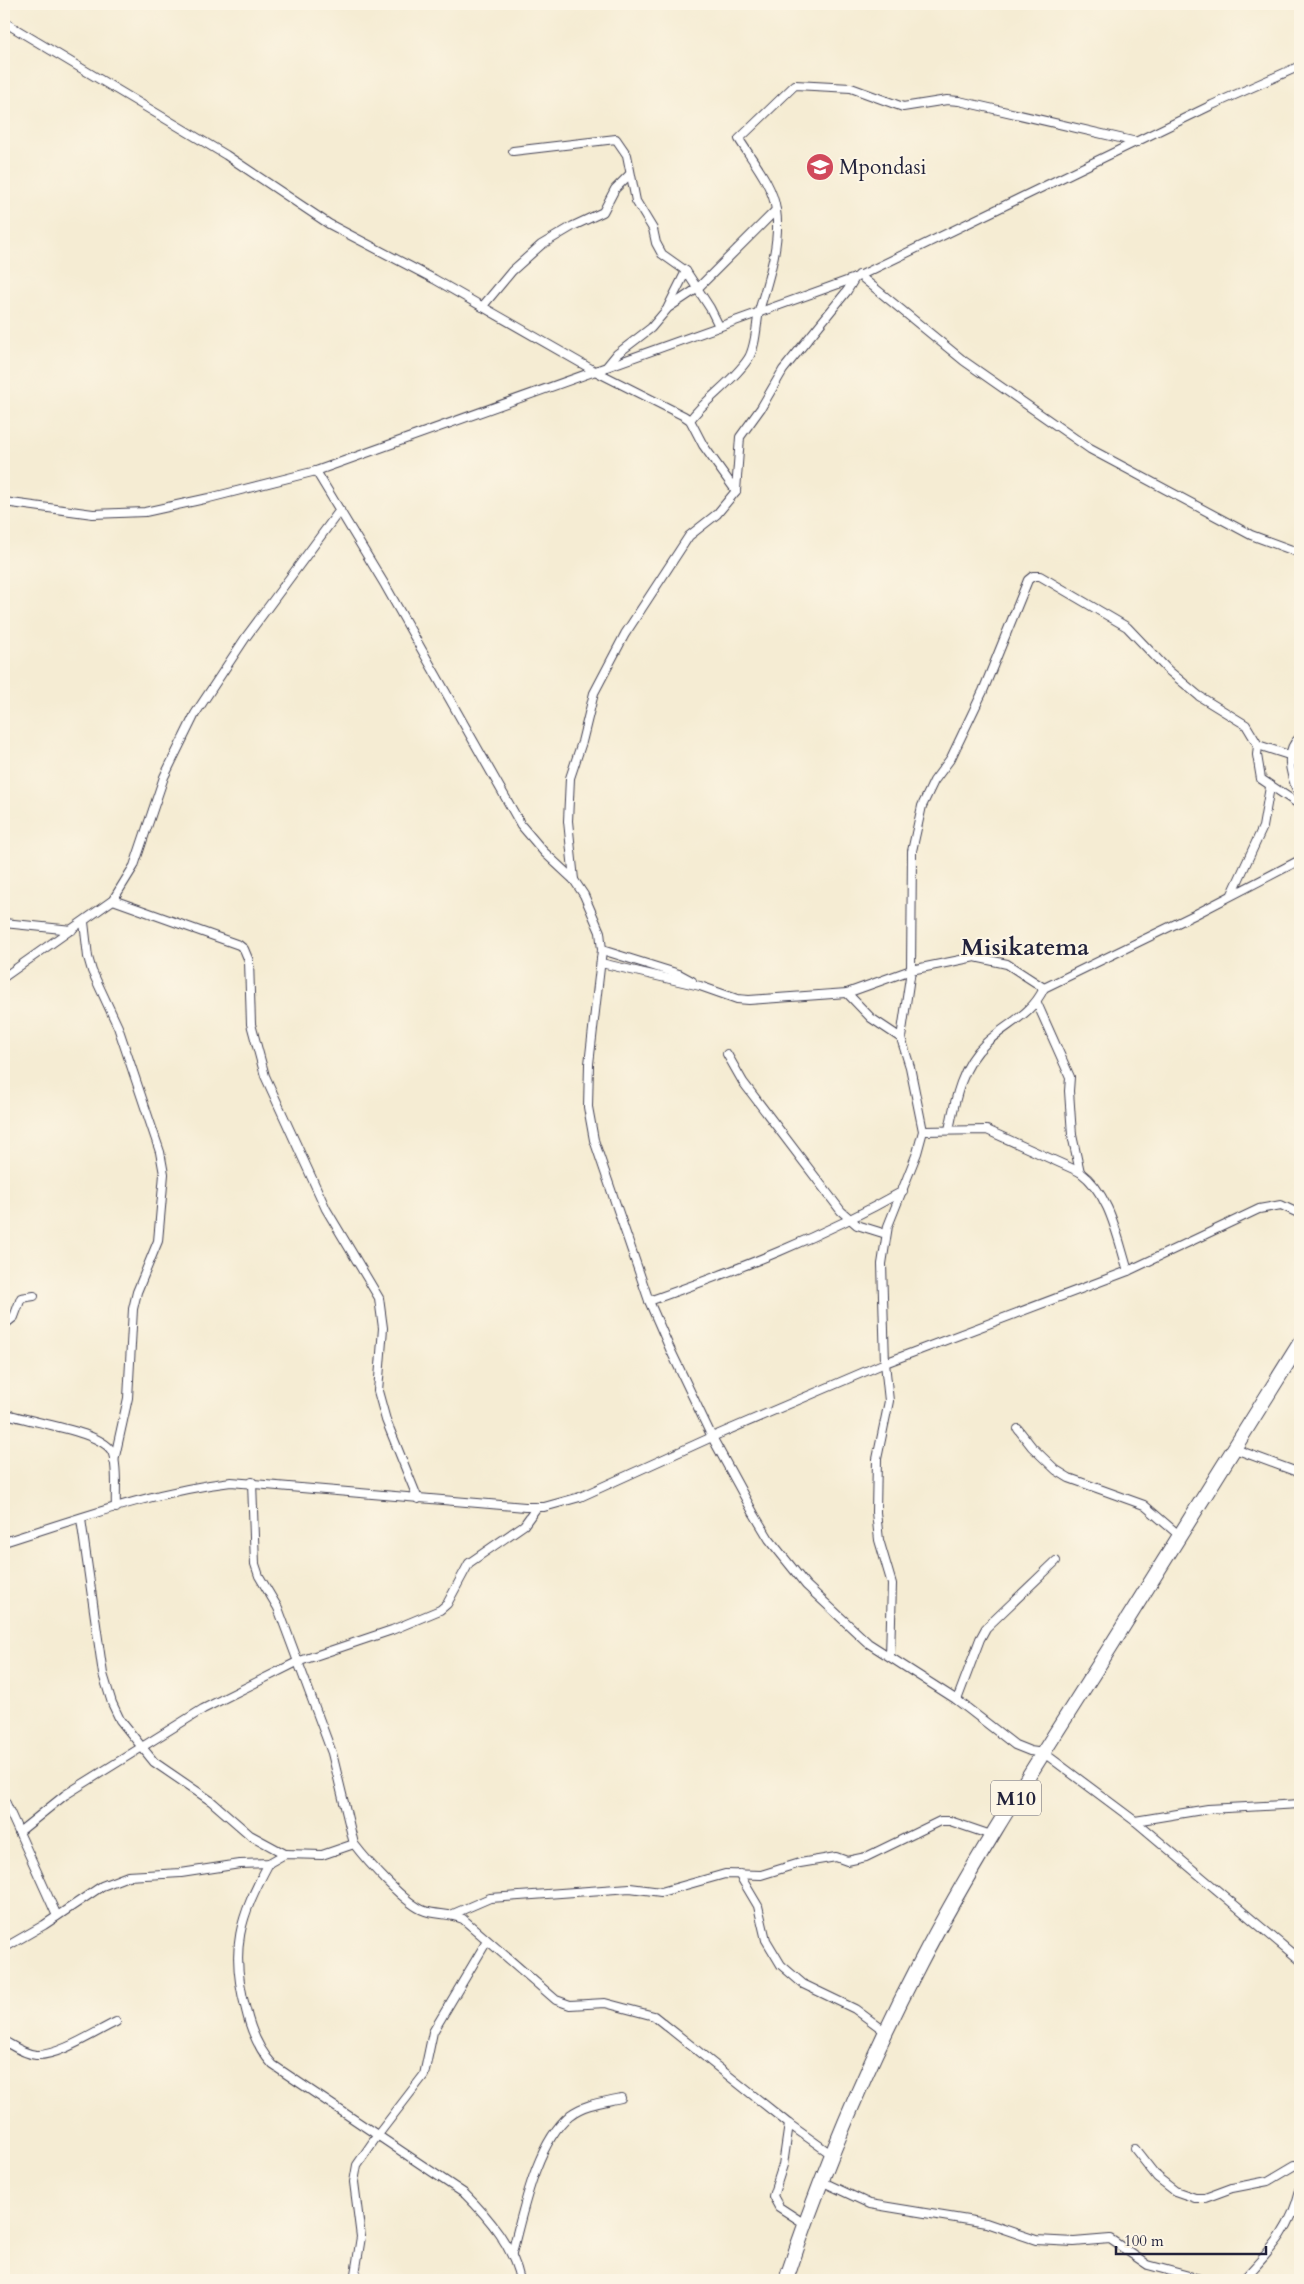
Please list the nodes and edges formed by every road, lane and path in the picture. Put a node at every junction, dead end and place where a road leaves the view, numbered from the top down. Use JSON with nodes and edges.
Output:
{"nodes":[{"id":1,"x":4,"y":22,"type":"edge"},
{"id":2,"x":1300,"y":66,"type":"edge"},
{"id":3,"x":1137,"y":142,"type":"junction"},
{"id":4,"x":512,"y":151,"type":"dead end"},
{"id":5,"x":630,"y":174,"type":"junction"},
{"id":6,"x":776,"y":210,"type":"junction"},
{"id":7,"x":686,"y":271,"type":"junction"},
{"id":8,"x":857,"y":277,"type":"junction"},
{"id":9,"x":698,"y":288,"type":"junction"},
{"id":10,"x":482,"y":307,"type":"junction"},
{"id":11,"x":668,"y":308,"type":"junction"},
{"id":12,"x":759,"y":311,"type":"junction"},
{"id":13,"x":719,"y":326,"type":"junction"},
{"id":14,"x":608,"y":365,"type":"junction"},
{"id":15,"x":593,"y":370,"type":"junction"},
{"id":16,"x":690,"y":420,"type":"junction"},
{"id":17,"x":316,"y":471,"type":"junction"},
{"id":18,"x":736,"y":491,"type":"junction"},
{"id":19,"x":4,"y":502,"type":"edge"},
{"id":20,"x":340,"y":510,"type":"junction"},
{"id":21,"x":1300,"y":554,"type":"edge"},
{"id":22,"x":1300,"y":737,"type":"edge"},
{"id":23,"x":1258,"y":745,"type":"junction"},
{"id":24,"x":1292,"y":756,"type":"junction"},
{"id":25,"x":1270,"y":787,"type":"junction"},
{"id":26,"x":1300,"y":798,"type":"edge"},
{"id":27,"x":1300,"y":805,"type":"edge"},
{"id":28,"x":1300,"y":860,"type":"edge"},
{"id":29,"x":574,"y":880,"type":"junction"},
{"id":30,"x":1232,"y":894,"type":"junction"},
{"id":31,"x":113,"y":900,"type":"junction"},
{"id":32,"x":84,"y":922,"type":"junction"},
{"id":33,"x":4,"y":923,"type":"edge"},
{"id":34,"x":72,"y":930,"type":"junction"},
{"id":35,"x":602,"y":950,"type":"junction"},
{"id":36,"x":601,"y":963,"type":"junction"},
{"id":37,"x":911,"y":970,"type":"junction"},
{"id":38,"x":4,"y":977,"type":"edge"},
{"id":39,"x":700,"y":986,"type":"junction"},
{"id":40,"x":1044,"y":988,"type":"junction"},
{"id":41,"x":846,"y":993,"type":"junction"},
{"id":42,"x":1037,"y":1003,"type":"junction"},
{"id":43,"x":901,"y":1038,"type":"junction"},
{"id":44,"x":727,"y":1054,"type":"dead end"},
{"id":45,"x":949,"y":1130,"type":"junction"},
{"id":46,"x":923,"y":1131,"type":"junction"},
{"id":47,"x":1080,"y":1172,"type":"junction"},
{"id":48,"x":903,"y":1191,"type":"junction"},
{"id":49,"x":1300,"y":1214,"type":"edge"},
{"id":50,"x":850,"y":1220,"type":"junction"},
{"id":51,"x":886,"y":1234,"type":"junction"},
{"id":52,"x":1128,"y":1271,"type":"junction"},
{"id":53,"x":34,"y":1296,"type":"dead end"},
{"id":54,"x":649,"y":1301,"type":"junction"},
{"id":55,"x":4,"y":1325,"type":"edge"},
{"id":56,"x":1300,"y":1343,"type":"edge"},
{"id":57,"x":885,"y":1363,"type":"junction"},
{"id":58,"x":4,"y":1413,"type":"edge"},
{"id":59,"x":1018,"y":1430,"type":"dead end"},
{"id":60,"x":712,"y":1436,"type":"junction"},
{"id":61,"x":1235,"y":1449,"type":"junction"},
{"id":62,"x":114,"y":1461,"type":"junction"},
{"id":63,"x":1300,"y":1473,"type":"edge"},
{"id":64,"x":252,"y":1482,"type":"junction"},
{"id":65,"x":418,"y":1498,"type":"junction"},
{"id":66,"x":537,"y":1507,"type":"junction"},
{"id":67,"x":116,"y":1508,"type":"junction"},
{"id":68,"x":81,"y":1518,"type":"junction"},
{"id":69,"x":1180,"y":1536,"type":"junction"},
{"id":70,"x":4,"y":1542,"type":"edge"},
{"id":71,"x":1056,"y":1561,"type":"dead end"},
{"id":72,"x":890,"y":1656,"type":"junction"},
{"id":73,"x":296,"y":1662,"type":"junction"},
{"id":74,"x":957,"y":1700,"type":"junction"},
{"id":75,"x":141,"y":1748,"type":"junction"},
{"id":76,"x":1044,"y":1753,"type":"junction"},
{"id":77,"x":4,"y":1799,"type":"edge"},
{"id":78,"x":1300,"y":1804,"type":"edge"},
{"id":79,"x":1135,"y":1821,"type":"junction"},
{"id":80,"x":19,"y":1832,"type":"junction"},
{"id":81,"x":994,"y":1836,"type":"junction"},
{"id":82,"x":354,"y":1844,"type":"junction"},
{"id":83,"x":284,"y":1854,"type":"junction"},
{"id":84,"x":269,"y":1863,"type":"junction"},
{"id":85,"x":739,"y":1874,"type":"junction"},
{"id":86,"x":453,"y":1914,"type":"junction"},
{"id":87,"x":57,"y":1916,"type":"junction"},
{"id":88,"x":487,"y":1941,"type":"junction"},
{"id":89,"x":4,"y":1948,"type":"edge"},
{"id":90,"x":1300,"y":1960,"type":"edge"},
{"id":91,"x":116,"y":2022,"type":"dead end"},
{"id":92,"x":886,"y":2032,"type":"junction"},
{"id":93,"x":4,"y":2041,"type":"edge"},
{"id":94,"x":621,"y":2098,"type":"dead end"},
{"id":95,"x":789,"y":2124,"type":"junction"},
{"id":96,"x":376,"y":2136,"type":"junction"},
{"id":97,"x":1135,"y":2149,"type":"dead end"},
{"id":98,"x":832,"y":2154,"type":"junction"},
{"id":99,"x":1300,"y":2166,"type":"edge"},
{"id":100,"x":821,"y":2181,"type":"junction"},
{"id":101,"x":1300,"y":2190,"type":"edge"},
{"id":102,"x":805,"y":2224,"type":"junction"},
{"id":103,"x":512,"y":2253,"type":"junction"},
{"id":104,"x":354,"y":2280,"type":"edge"},
{"id":105,"x":520,"y":2280,"type":"edge"},
{"id":106,"x":786,"y":2280,"type":"edge"},
{"id":107,"x":1204,"y":2280,"type":"edge"},
{"id":108,"x":1243,"y":2280,"type":"edge"}],
"edges":[{"from":1,"to":10,"type":"street"},
{"from":2,"to":3,"type":"street"},
{"from":3,"to":6,"type":"street"},
{"from":3,"to":8,"type":"street"},
{"from":4,"to":5,"type":"street"},
{"from":5,"to":7,"type":"street"},
{"from":5,"to":10,"type":"street"},
{"from":6,"to":9,"type":"street"},
{"from":6,"to":12,"type":"street"},
{"from":7,"to":9,"type":"street"},
{"from":7,"to":11,"type":"street"},
{"from":8,"to":12,"type":"street"},
{"from":8,"to":18,"type":"street"},
{"from":8,"to":21,"type":"street"},
{"from":9,"to":11,"type":"street"},
{"from":9,"to":13,"type":"street"},
{"from":10,"to":15,"type":"street"},
{"from":11,"to":14,"type":"street"},
{"from":12,"to":13,"type":"street"},
{"from":12,"to":16,"type":"street"},
{"from":13,"to":14,"type":"street"},
{"from":14,"to":15,"type":"street"},
{"from":15,"to":16,"type":"street"},
{"from":15,"to":17,"type":"street"},
{"from":16,"to":18,"type":"street"},
{"from":17,"to":19,"type":"street"},
{"from":17,"to":20,"type":"street"},
{"from":18,"to":29,"type":"street"},
{"from":20,"to":29,"type":"street"},
{"from":20,"to":31,"type":"street"},
{"from":22,"to":24,"type":"street"},
{"from":23,"to":24,"type":"street"},
{"from":23,"to":25,"type":"street"},
{"from":23,"to":37,"type":"street"},
{"from":24,"to":26,"type":"street"},
{"from":25,"to":27,"type":"street"},
{"from":25,"to":30,"type":"street"},
{"from":28,"to":30,"type":"street"},
{"from":29,"to":35,"type":"street"},
{"from":30,"to":40,"type":"street"},
{"from":31,"to":32,"type":"street"},
{"from":31,"to":65,"type":"street"},
{"from":32,"to":34,"type":"street"},
{"from":32,"to":62,"type":"street"},
{"from":33,"to":34,"type":"street"},
{"from":34,"to":38,"type":"street"},
{"from":35,"to":36,"type":"street"},
{"from":35,"to":39,"type":"street"},
{"from":36,"to":39,"type":"street"},
{"from":36,"to":54,"type":"street"},
{"from":37,"to":40,"type":"street"},
{"from":37,"to":41,"type":"street"},
{"from":37,"to":43,"type":"street"},
{"from":39,"to":41,"type":"street"},
{"from":40,"to":42,"type":"street"},
{"from":41,"to":43,"type":"street"},
{"from":42,"to":45,"type":"street"},
{"from":42,"to":47,"type":"street"},
{"from":43,"to":46,"type":"street"},
{"from":44,"to":50,"type":"street"},
{"from":45,"to":46,"type":"street"},
{"from":45,"to":47,"type":"street"},
{"from":46,"to":48,"type":"street"},
{"from":47,"to":52,"type":"street"},
{"from":48,"to":50,"type":"street"},
{"from":48,"to":51,"type":"street"},
{"from":49,"to":52,"type":"street"},
{"from":50,"to":51,"type":"street"},
{"from":50,"to":54,"type":"street"},
{"from":51,"to":57,"type":"street"},
{"from":52,"to":57,"type":"street"},
{"from":53,"to":55,"type":"street"},
{"from":54,"to":60,"type":"street"},
{"from":56,"to":61,"type":"highway","number":"M10"},
{"from":57,"to":60,"type":"street"},
{"from":57,"to":72,"type":"street"},
{"from":58,"to":62,"type":"street"},
{"from":59,"to":69,"type":"street"},
{"from":60,"to":66,"type":"street"},
{"from":60,"to":72,"type":"street"},
{"from":61,"to":63,"type":"street"},
{"from":61,"to":69,"type":"highway","number":"M10"},
{"from":62,"to":67,"type":"street"},
{"from":64,"to":65,"type":"street"},
{"from":64,"to":67,"type":"street"},
{"from":64,"to":73,"type":"street"},
{"from":65,"to":66,"type":"street"},
{"from":66,"to":73,"type":"street"},
{"from":67,"to":68,"type":"street"},
{"from":68,"to":70,"type":"street"},
{"from":68,"to":75,"type":"street"},
{"from":69,"to":76,"type":"highway","number":"M10"},
{"from":71,"to":74,"type":"street"},
{"from":72,"to":74,"type":"street"},
{"from":73,"to":75,"type":"street"},
{"from":73,"to":82,"type":"street"},
{"from":74,"to":76,"type":"street"},
{"from":75,"to":80,"type":"street"},
{"from":75,"to":83,"type":"street"},
{"from":76,"to":79,"type":"street"},
{"from":76,"to":81,"type":"highway","number":"M10"},
{"from":77,"to":80,"type":"street"},
{"from":78,"to":79,"type":"street"},
{"from":79,"to":90,"type":"street"},
{"from":80,"to":87,"type":"street"},
{"from":81,"to":85,"type":"street"},
{"from":81,"to":92,"type":"highway","number":"M10"},
{"from":82,"to":83,"type":"street"},
{"from":82,"to":86,"type":"street"},
{"from":83,"to":84,"type":"street"},
{"from":84,"to":87,"type":"street"},
{"from":84,"to":96,"type":"street"},
{"from":85,"to":86,"type":"street"},
{"from":85,"to":92,"type":"street"},
{"from":86,"to":88,"type":"street"},
{"from":87,"to":89,"type":"street"},
{"from":88,"to":95,"type":"street"},
{"from":88,"to":96,"type":"street"},
{"from":91,"to":93,"type":"street"},
{"from":92,"to":98,"type":"highway","number":"M10"},
{"from":94,"to":103,"type":"street"},
{"from":95,"to":98,"type":"street"},
{"from":95,"to":102,"type":"street"},
{"from":96,"to":103,"type":"street"},
{"from":96,"to":104,"type":"street"},
{"from":97,"to":99,"type":"street"},
{"from":98,"to":100,"type":"highway","number":"M10"},
{"from":100,"to":102,"type":"highway","number":"M10"},
{"from":100,"to":107,"type":"street"},
{"from":101,"to":108,"type":"street"},
{"from":102,"to":106,"type":"highway","number":"M10"},
{"from":103,"to":105,"type":"street"}]}
